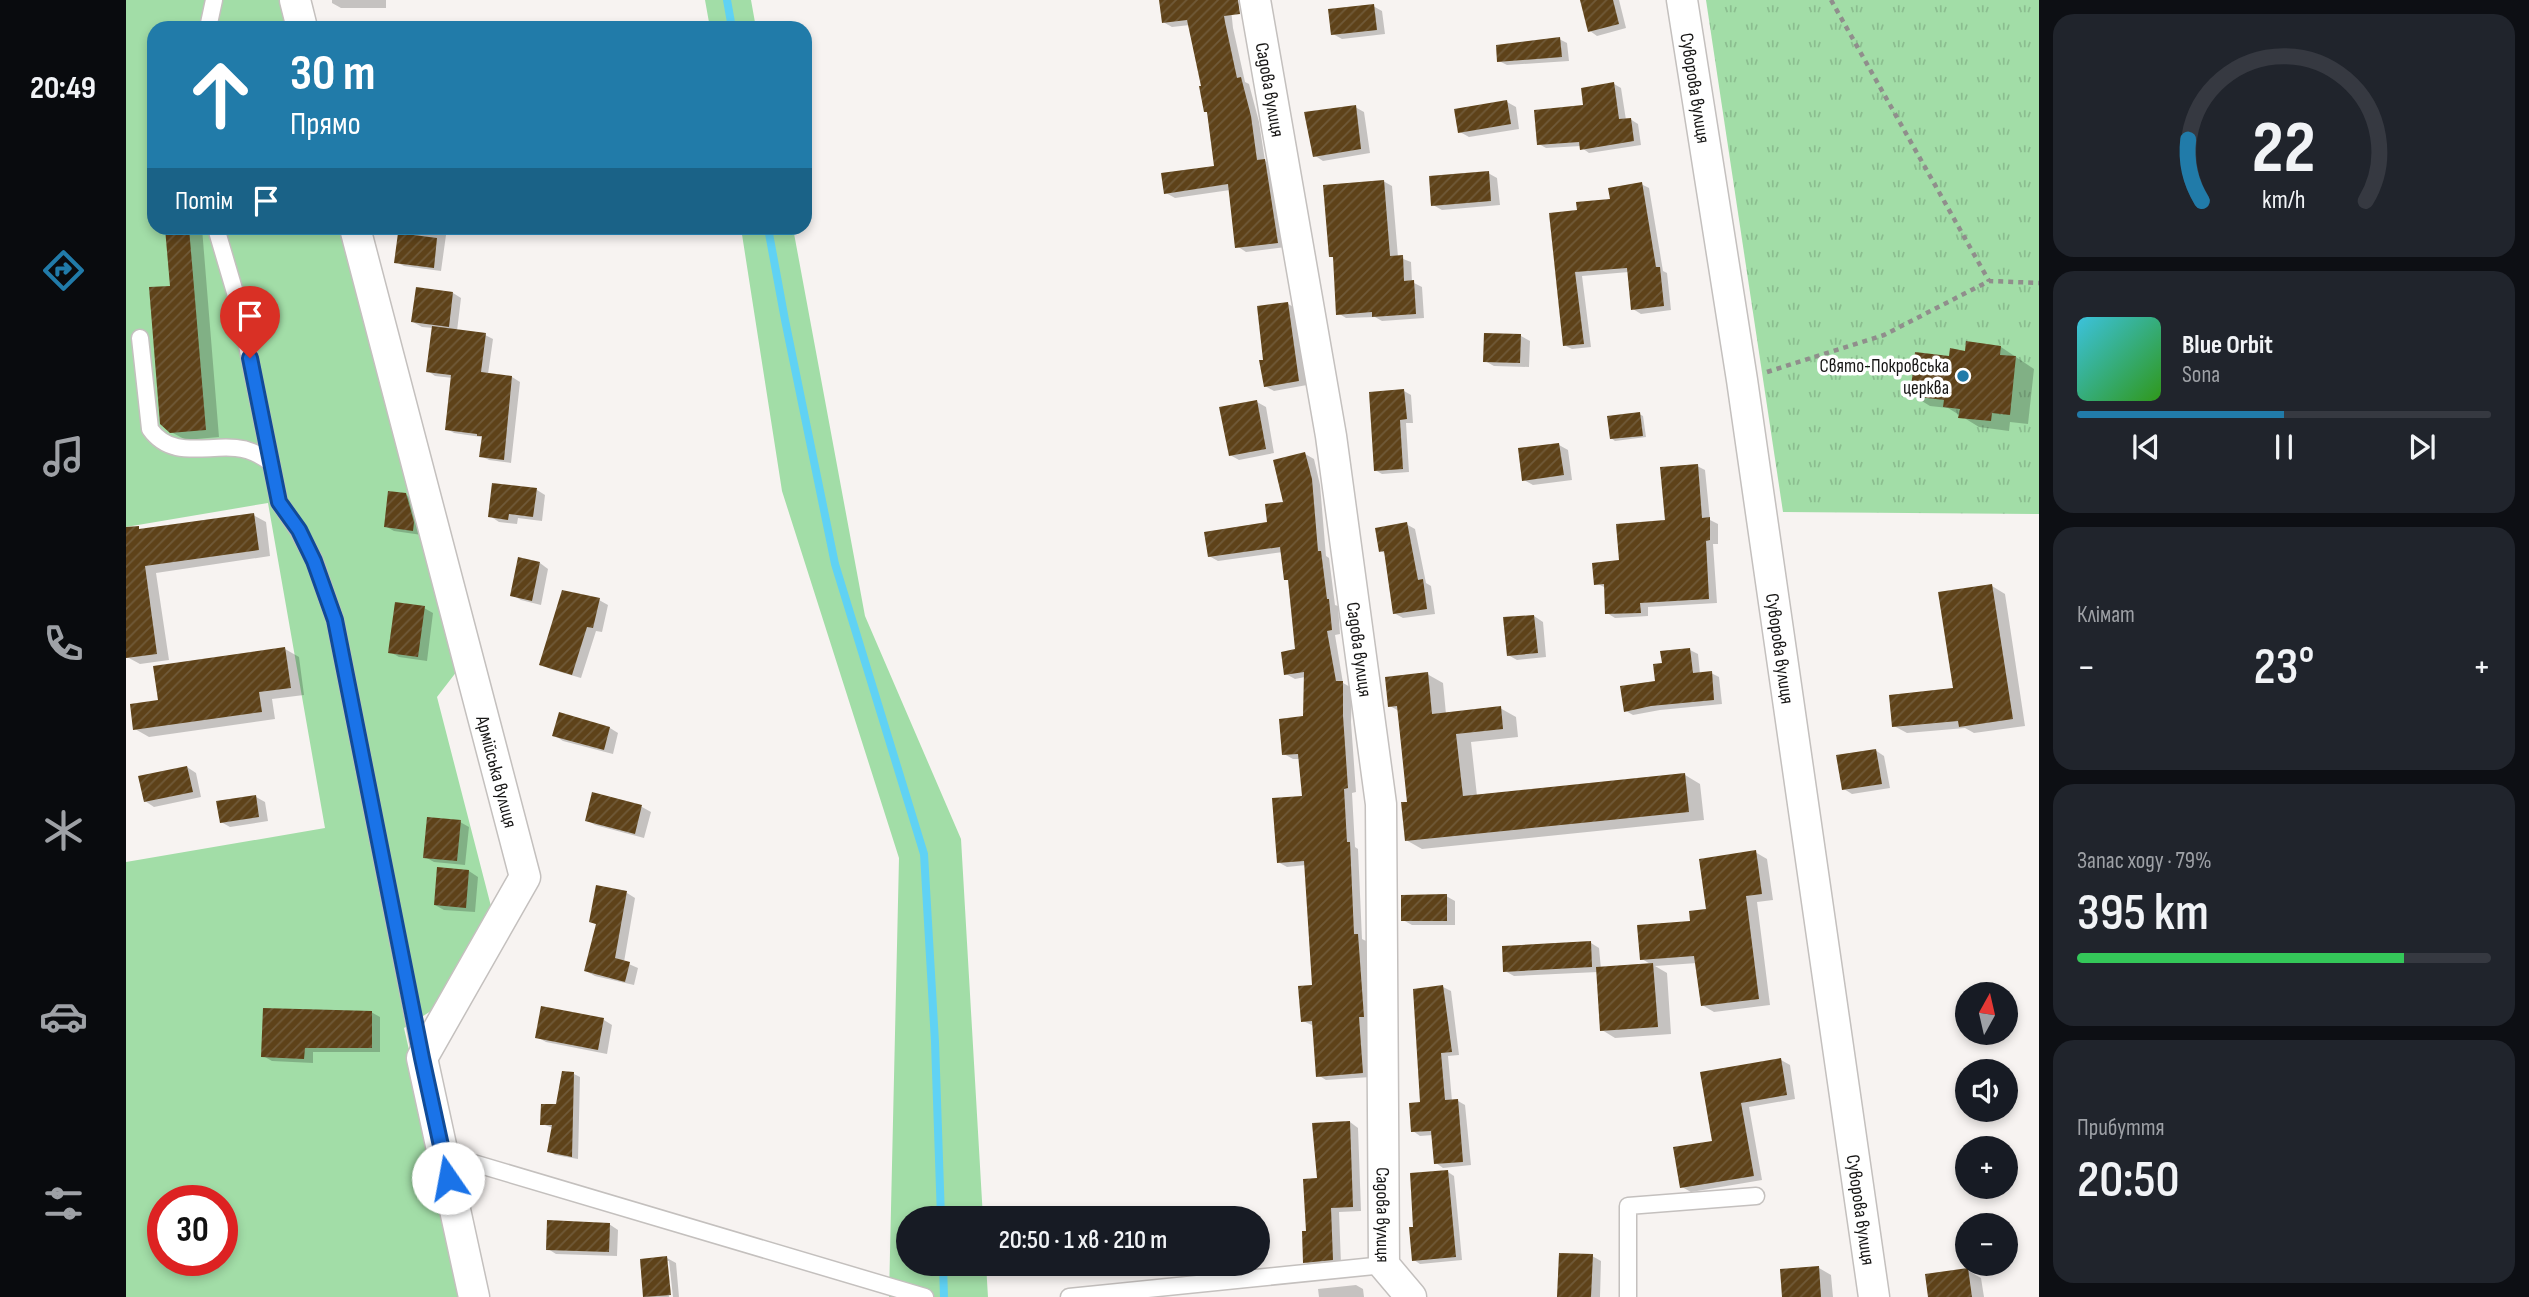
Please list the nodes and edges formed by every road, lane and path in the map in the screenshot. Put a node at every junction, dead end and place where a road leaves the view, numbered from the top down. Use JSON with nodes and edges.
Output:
{"nodes":[{"id":1,"x":215,"y":0,"type":"edge"},
{"id":2,"x":295,"y":0,"type":"edge"},
{"id":3,"x":1255,"y":0,"type":"edge"},
{"id":4,"x":1682,"y":0,"type":"edge"},
{"id":5,"x":1831,"y":0,"type":"edge"},
{"id":6,"x":210,"y":21,"type":"edge"},
{"id":7,"x":300,"y":21,"type":"edge"},
{"id":8,"x":218,"y":235,"type":"edge"},
{"id":9,"x":357,"y":235,"type":"edge"},
{"id":10,"x":1989,"y":281,"type":"junction"},
{"id":11,"x":2039,"y":283,"type":"edge"},
{"id":12,"x":140,"y":338,"type":"dead end"},
{"id":13,"x":1742,"y":380,"type":"junction"},
{"id":14,"x":271,"y":463,"type":"junction"},
{"id":15,"x":422,"y":1058,"type":"junction"},
{"id":16,"x":443,"y":1154,"type":"junction"},
{"id":17,"x":1756,"y":1196,"type":"dead end"},
{"id":18,"x":1384,"y":1265,"type":"junction"},
{"id":19,"x":474,"y":1297,"type":"edge"},
{"id":20,"x":925,"y":1297,"type":"edge"},
{"id":21,"x":1069,"y":1297,"type":"edge"},
{"id":22,"x":1411,"y":1297,"type":"edge"},
{"id":23,"x":1628,"y":1297,"type":"edge"},
{"id":24,"x":1874,"y":1297,"type":"edge"}],
"edges":[{"from":1,"to":6,"type":"lane"},
{"from":2,"to":7,"type":"street"},
{"from":3,"to":18,"type":"street","name":"Садова вулиця"},
{"from":4,"to":13,"type":"street","name":"Суворова вулиця"},
{"from":5,"to":10,"type":"path"},
{"from":8,"to":14,"type":"lane"},
{"from":9,"to":15,"type":"street","name":"Армійська вулиця"},
{"from":10,"to":11,"type":"path"},
{"from":10,"to":13,"type":"path"},
{"from":12,"to":14,"type":"lane"},
{"from":13,"to":24,"type":"street","name":"Суворова вулиця"},
{"from":14,"to":15,"type":"lane"},
{"from":15,"to":16,"type":"street"},
{"from":16,"to":19,"type":"street"},
{"from":16,"to":20,"type":"lane"},
{"from":17,"to":23,"type":"lane"},
{"from":18,"to":21,"type":"lane"},
{"from":18,"to":22,"type":"street","name":"Садова вулиця"}]}
